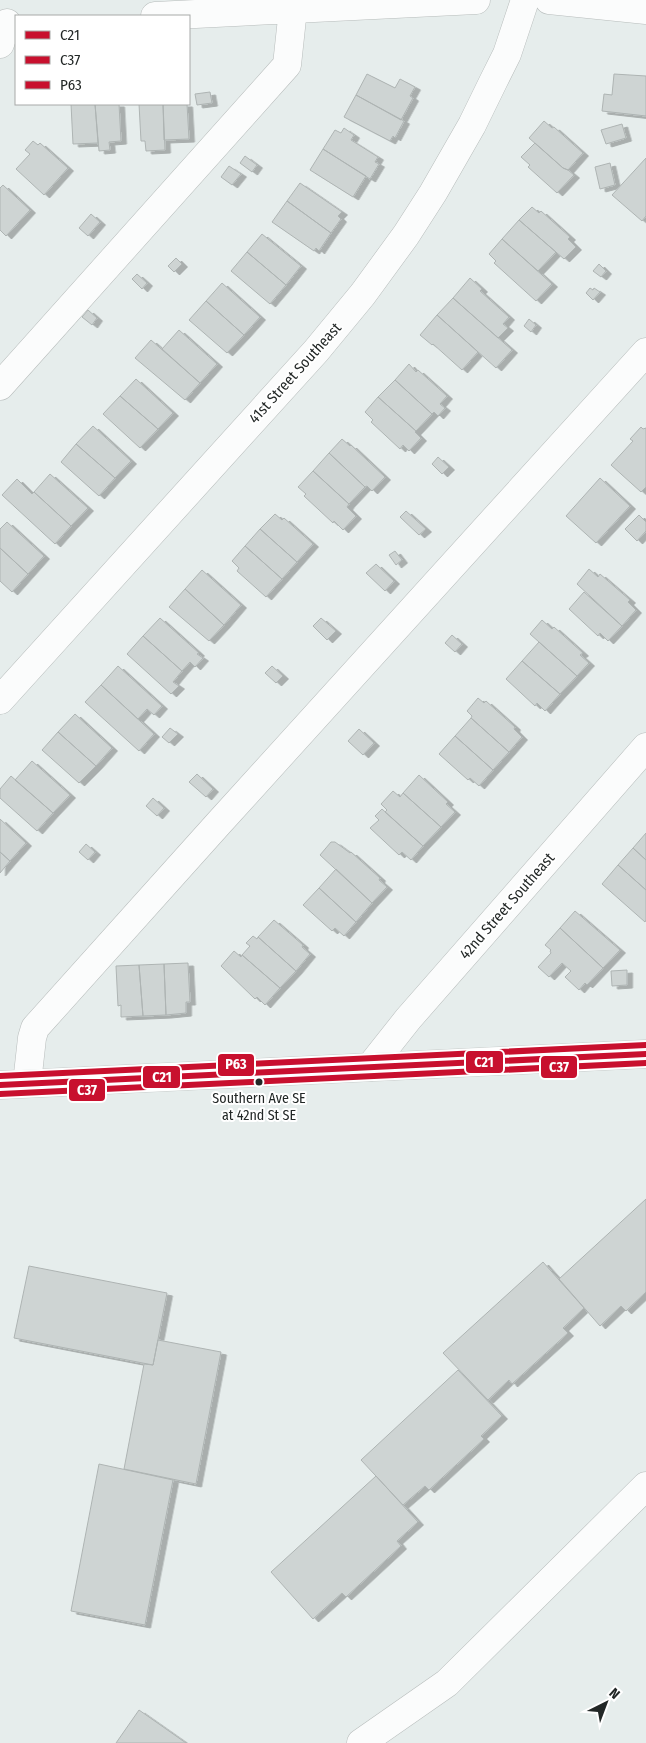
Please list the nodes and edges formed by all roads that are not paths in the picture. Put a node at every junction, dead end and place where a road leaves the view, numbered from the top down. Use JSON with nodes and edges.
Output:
{"nodes":[{"id":1,"x":476,"y":0,"type":"edge"},
{"id":2,"x":525,"y":0,"type":"edge"},
{"id":3,"x":550,"y":0,"type":"edge"},
{"id":4,"x":293,"y":9,"type":"junction"},
{"id":5,"x":646,"y":10,"type":"edge"},
{"id":6,"x":175,"y":15,"type":"edge"},
{"id":7,"x":646,"y":352,"type":"edge"},
{"id":8,"x":0,"y":386,"type":"edge"},
{"id":9,"x":0,"y":700,"type":"edge"},
{"id":10,"x":646,"y":747,"type":"edge"},
{"id":11,"x":646,"y":1054,"type":"edge"},
{"id":12,"x":370,"y":1067,"type":"junction"},
{"id":13,"x":27,"y":1083,"type":"junction"},
{"id":14,"x":0,"y":1085,"type":"edge"},
{"id":15,"x":646,"y":1486,"type":"edge"},
{"id":16,"x":361,"y":1743,"type":"edge"}],
"edges":[{"from":1,"to":4,"type":"street"},
{"from":2,"to":9,"type":"street","name":"41st Street Southeast"},
{"from":3,"to":5,"type":"street"},
{"from":4,"to":6,"type":"street"},
{"from":4,"to":8,"type":"street"},
{"from":7,"to":13,"type":"street"},
{"from":10,"to":12,"type":"street","name":"42nd Street Southeast"},
{"from":11,"to":12,"type":"main road"},
{"from":12,"to":13,"type":"main road"},
{"from":13,"to":14,"type":"main road"},
{"from":15,"to":16,"type":"street"}]}
